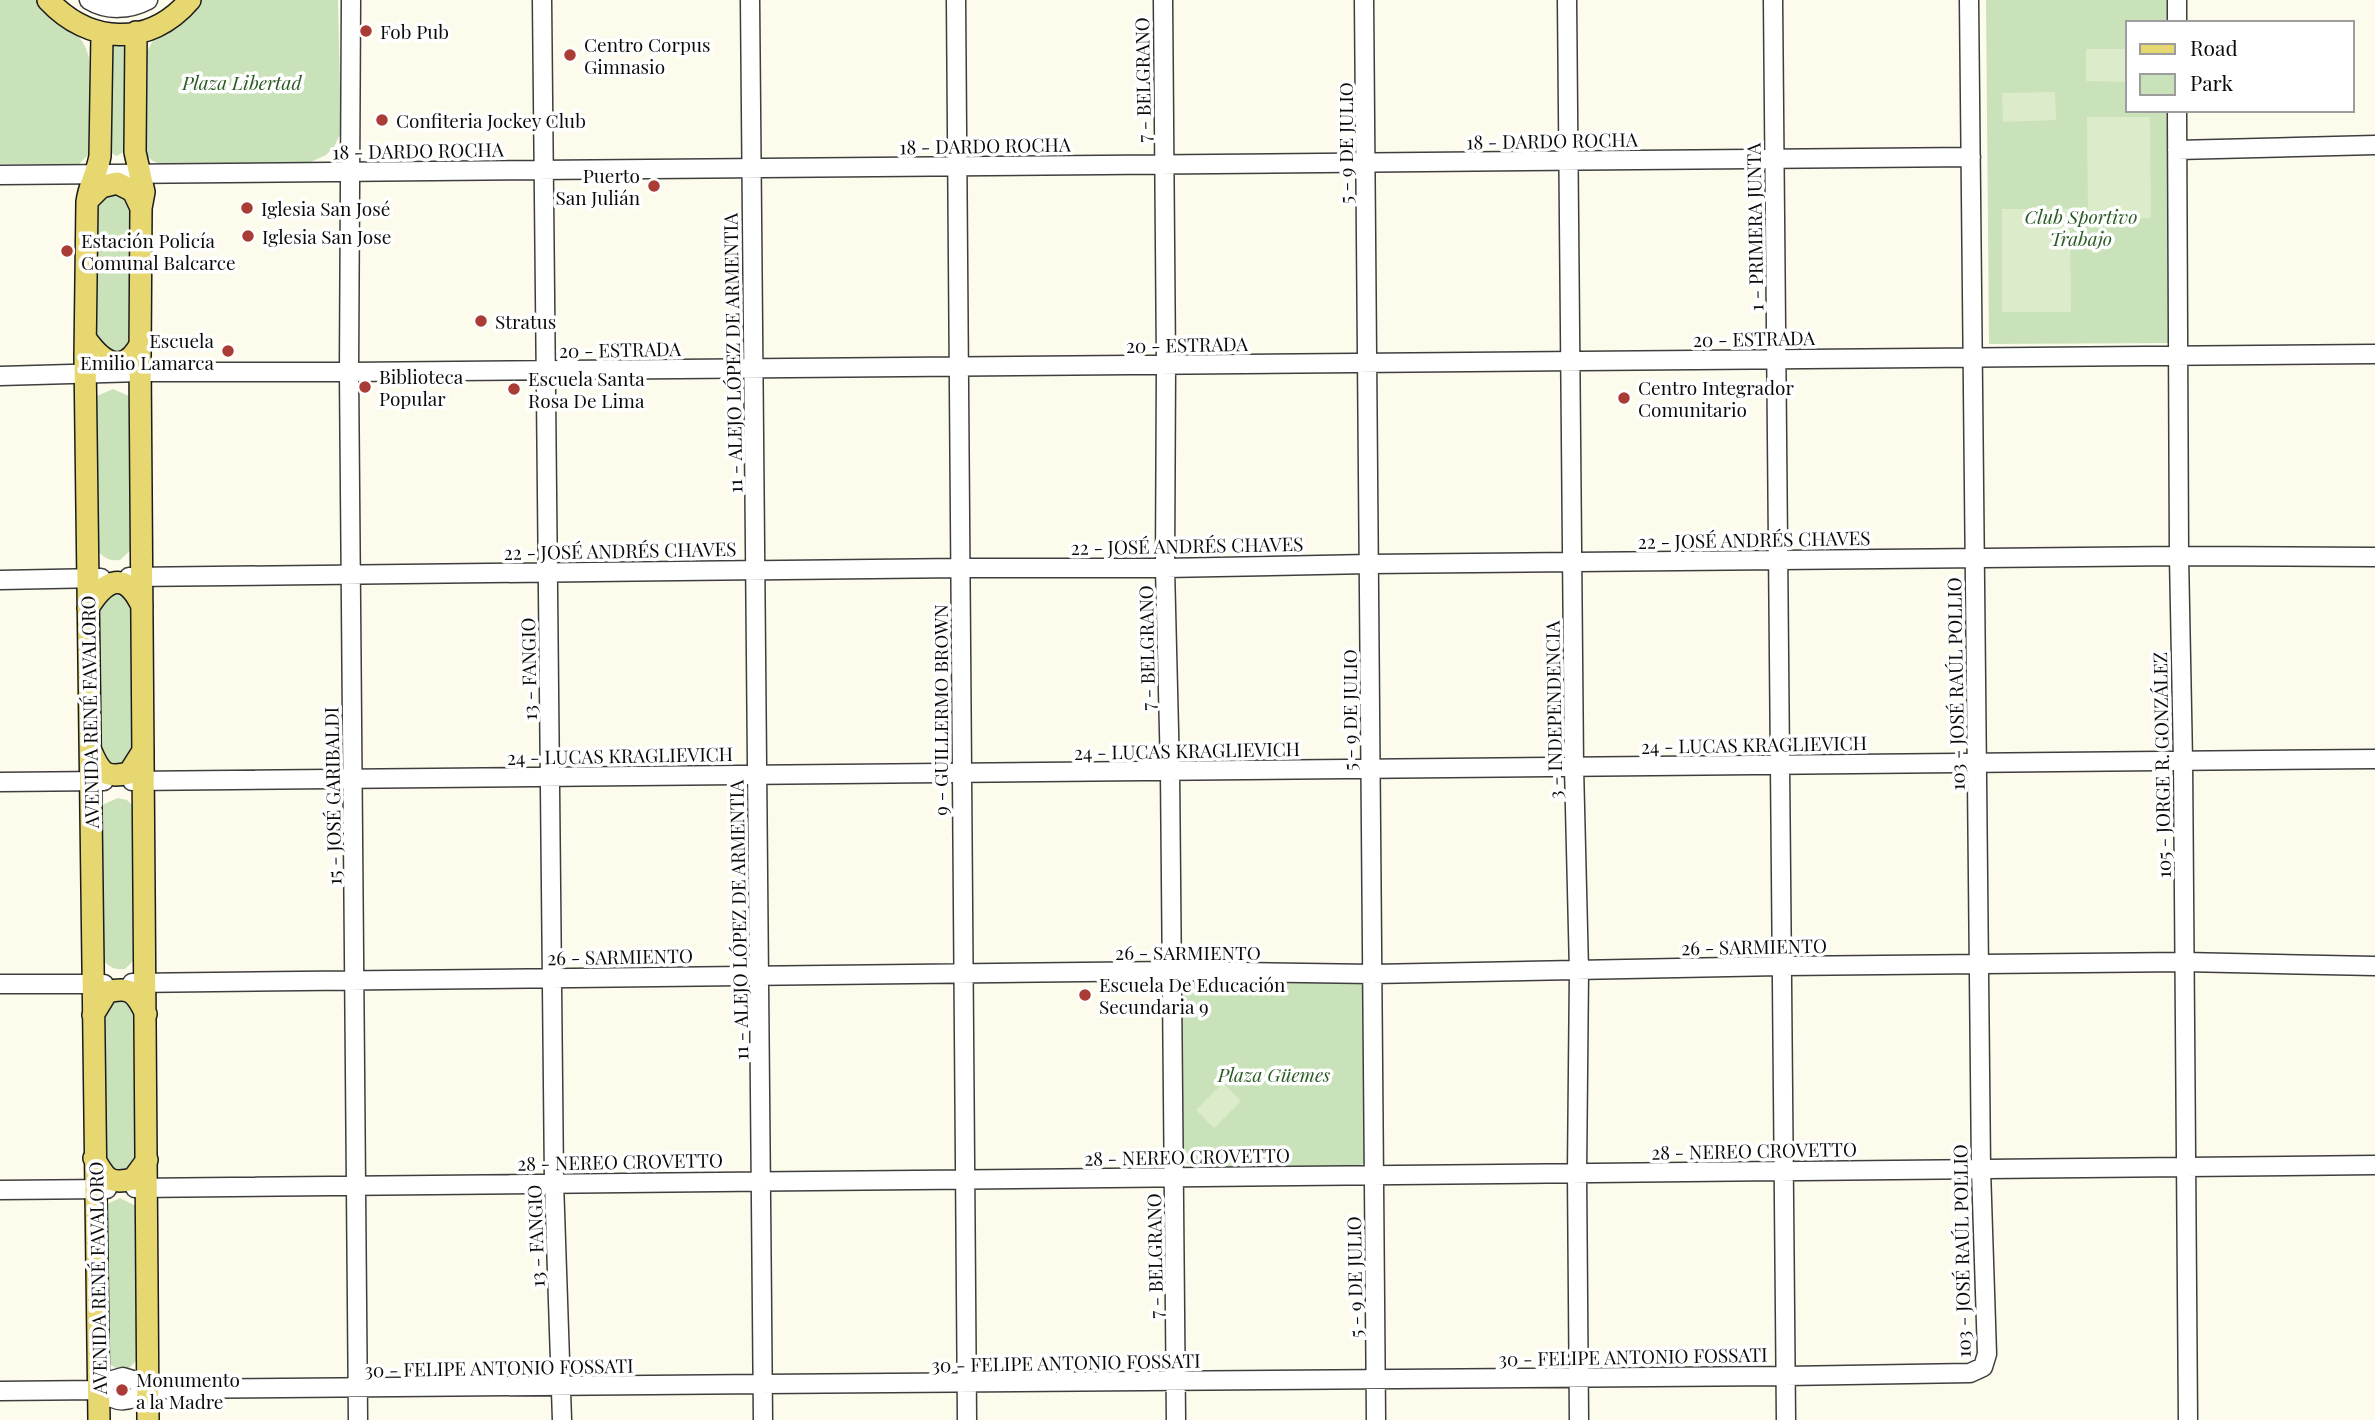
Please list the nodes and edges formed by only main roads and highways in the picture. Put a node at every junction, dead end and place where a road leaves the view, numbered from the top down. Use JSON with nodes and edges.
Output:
{"nodes":[{"id":1,"x":48,"y":0,"type":"edge"},
{"id":2,"x":190,"y":0,"type":"edge"},
{"id":3,"x":136,"y":32,"type":"junction"},
{"id":4,"x":102,"y":34,"type":"junction"},
{"id":5,"x":87,"y":202,"type":"junction"},
{"id":6,"x":141,"y":208,"type":"junction"},
{"id":7,"x":86,"y":339,"type":"junction"},
{"id":8,"x":141,"y":343,"type":"junction"},
{"id":9,"x":142,"y":606,"type":"junction"},
{"id":10,"x":88,"y":608,"type":"junction"},
{"id":11,"x":90,"y":749,"type":"junction"},
{"id":12,"x":143,"y":751,"type":"junction"},
{"id":13,"x":146,"y":1014,"type":"junction"},
{"id":14,"x":92,"y":1016,"type":"junction"},
{"id":15,"x":94,"y":1158,"type":"junction"},
{"id":16,"x":147,"y":1160,"type":"junction"},
{"id":17,"x":99,"y":1420,"type":"edge"},
{"id":18,"x":148,"y":1420,"type":"edge"}],
"edges":[{"from":1,"to":4,"type":"main road"},
{"from":2,"to":3,"type":"main road"},
{"from":3,"to":4,"type":"main road"},
{"from":3,"to":6,"type":"main road"},
{"from":4,"to":5,"type":"main road","name":"AVENIDA RENÉ FAVALORO"},
{"from":5,"to":6,"type":"main road"},
{"from":5,"to":7,"type":"main road","name":"AVENIDA RENÉ FAVALORO"},
{"from":6,"to":8,"type":"main road"},
{"from":7,"to":8,"type":"main road"},
{"from":7,"to":10,"type":"main road","name":"AVENIDA RENÉ FAVALORO"},
{"from":8,"to":9,"type":"main road"},
{"from":9,"to":10,"type":"main road"},
{"from":9,"to":12,"type":"main road"},
{"from":10,"to":11,"type":"main road","name":"AVENIDA RENÉ FAVALORO"},
{"from":11,"to":12,"type":"main road"},
{"from":11,"to":14,"type":"main road","name":"AVENIDA RENÉ FAVALORO"},
{"from":12,"to":13,"type":"main road"},
{"from":13,"to":14,"type":"main road"},
{"from":13,"to":16,"type":"main road"},
{"from":14,"to":15,"type":"main road","name":"AVENIDA RENÉ FAVALORO"},
{"from":15,"to":16,"type":"main road"},
{"from":15,"to":17,"type":"main road","name":"AVENIDA RENÉ FAVALORO"},
{"from":16,"to":18,"type":"main road"}]}
